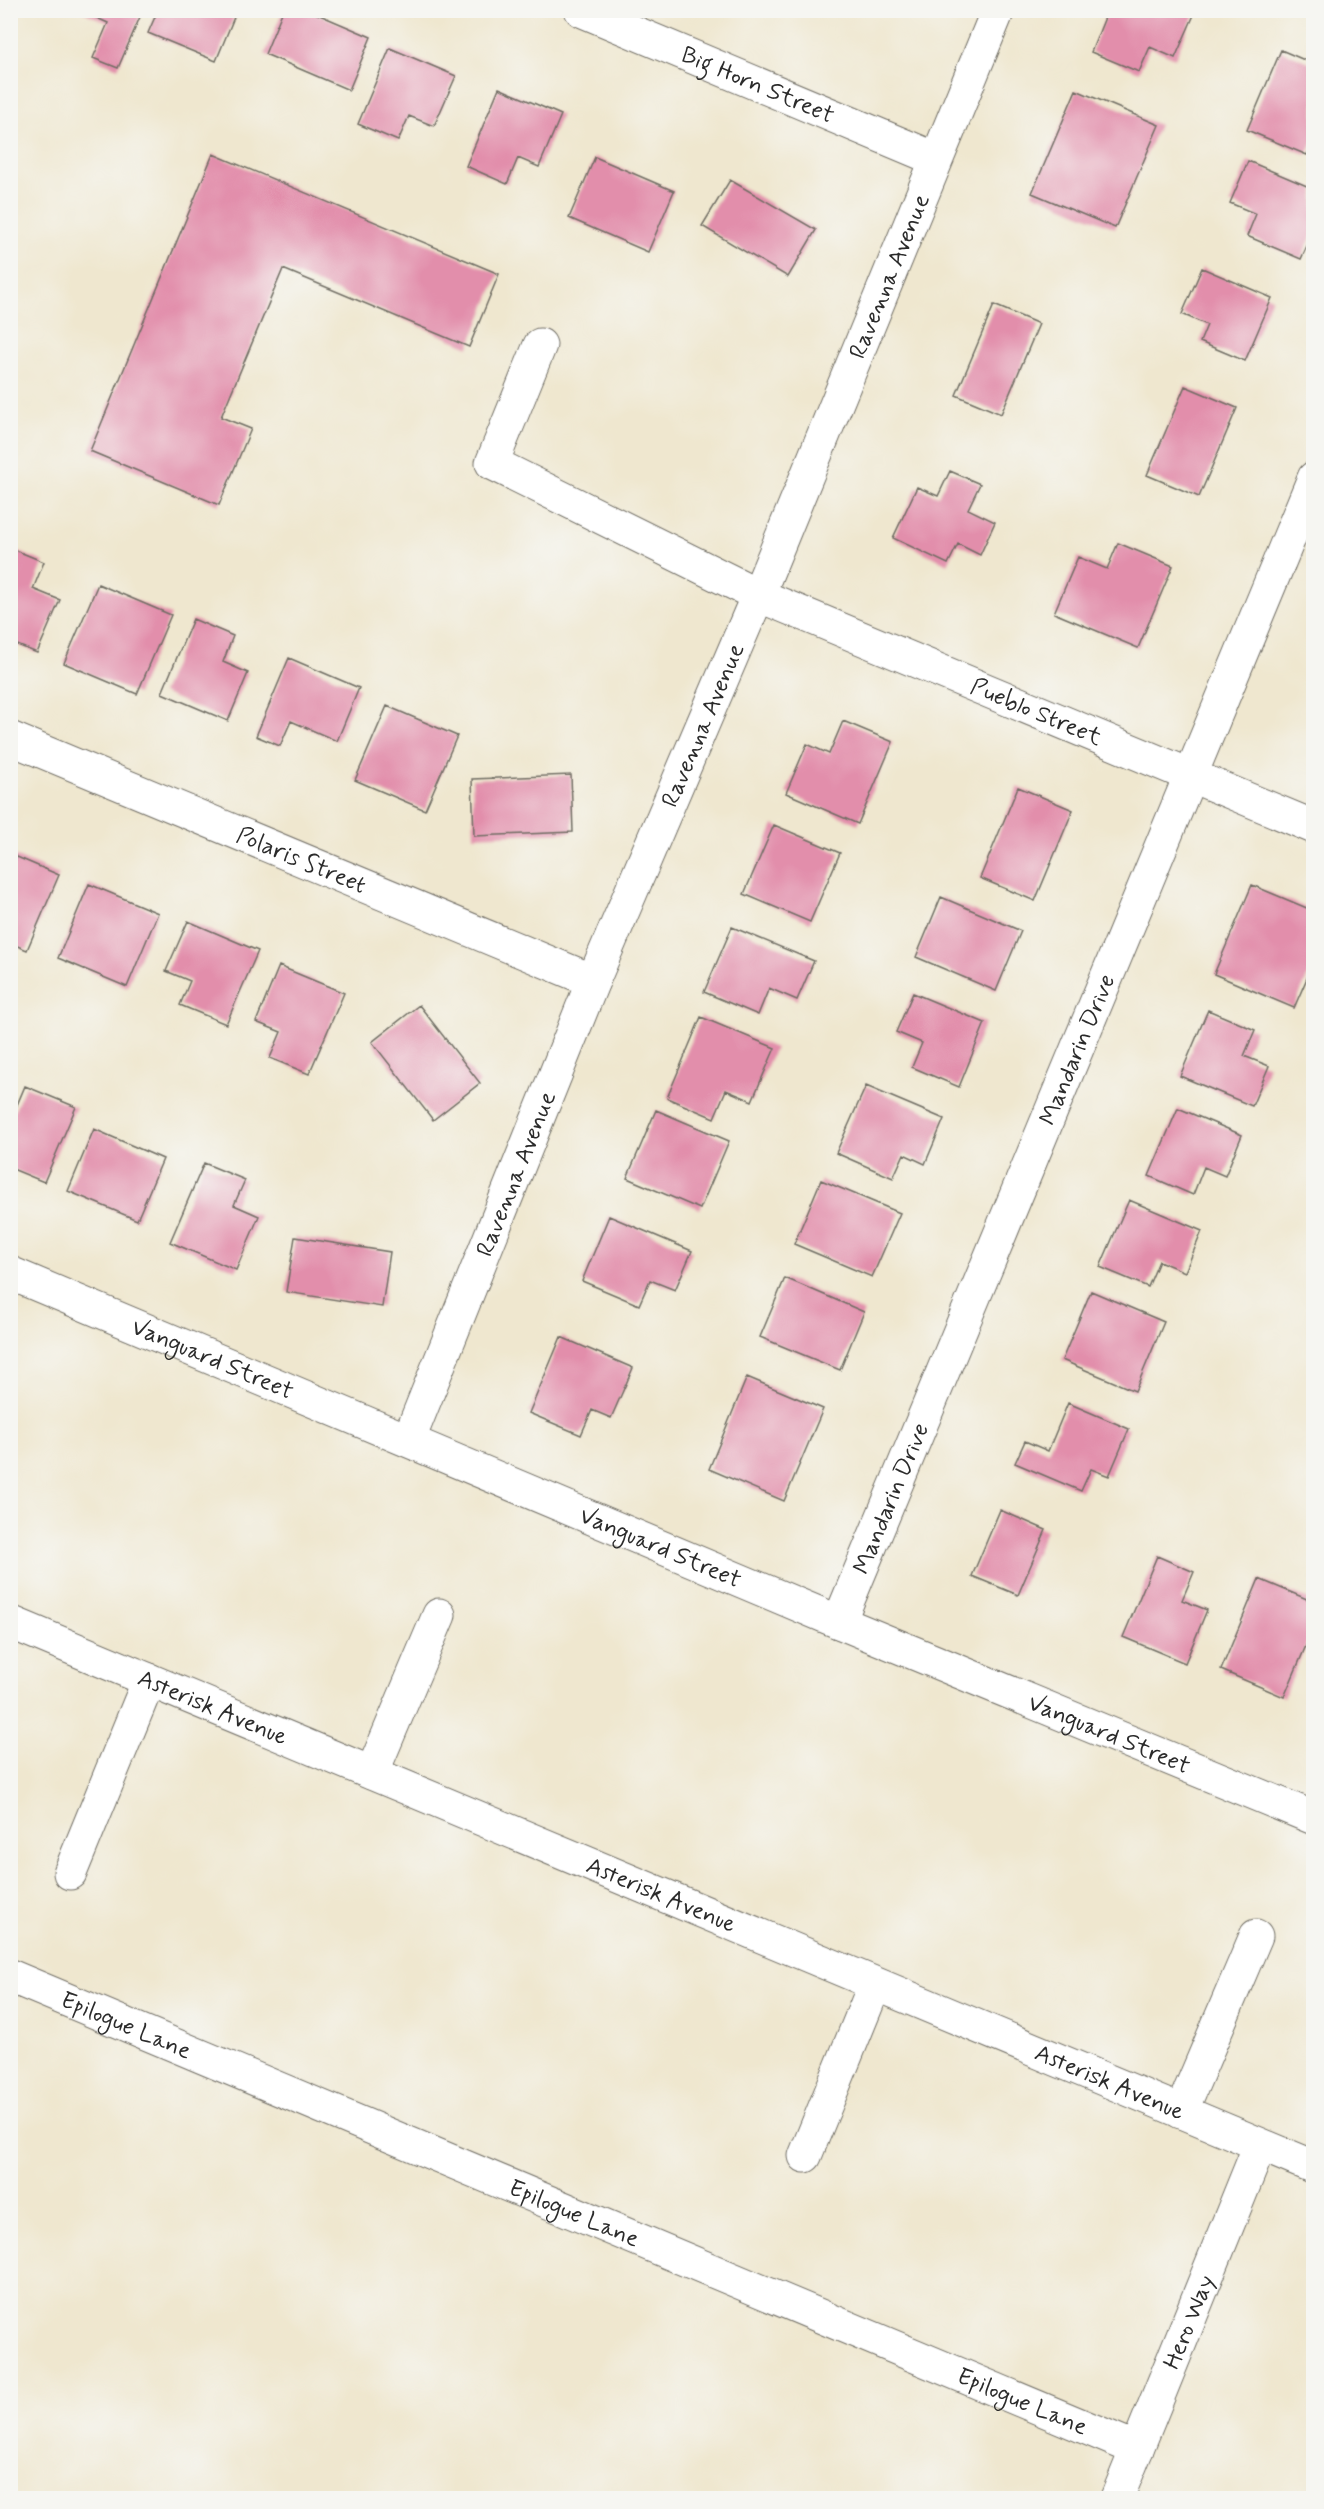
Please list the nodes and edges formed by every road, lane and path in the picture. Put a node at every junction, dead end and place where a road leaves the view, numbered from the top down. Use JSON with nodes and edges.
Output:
{"nodes":[{"id":1,"x":581,"y":10,"type":"edge"},
{"id":2,"x":998,"y":10,"type":"edge"},
{"id":3,"x":936,"y":159,"type":"junction"},
{"id":4,"x":540,"y":345,"type":"dead end"},
{"id":5,"x":1314,"y":478,"type":"edge"},
{"id":6,"x":758,"y":595,"type":"junction"},
{"id":7,"x":10,"y":738,"type":"edge"},
{"id":8,"x":1190,"y":776,"type":"junction"},
{"id":9,"x":1314,"y":827,"type":"edge"},
{"id":10,"x":593,"y":981,"type":"junction"},
{"id":11,"x":10,"y":1273,"type":"edge"},
{"id":12,"x":409,"y":1439,"type":"junction"},
{"id":13,"x":439,"y":1615,"type":"dead end"},
{"id":14,"x":839,"y":1622,"type":"junction"},
{"id":15,"x":10,"y":1623,"type":"edge"},
{"id":16,"x":149,"y":1680,"type":"junction"},
{"id":17,"x":372,"y":1773,"type":"junction"},
{"id":18,"x":1314,"y":1818,"type":"edge"},
{"id":19,"x":70,"y":1873,"type":"dead end"},
{"id":20,"x":1256,"y":1936,"type":"dead end"},
{"id":21,"x":10,"y":1976,"type":"edge"},
{"id":22,"x":875,"y":1984,"type":"junction"},
{"id":23,"x":1181,"y":2112,"type":"junction"},
{"id":24,"x":1260,"y":2145,"type":"junction"},
{"id":25,"x":806,"y":2156,"type":"dead end"},
{"id":26,"x":1314,"y":2167,"type":"edge"},
{"id":27,"x":1137,"y":2449,"type":"junction"},
{"id":28,"x":1117,"y":2499,"type":"edge"}],
"edges":[{"from":1,"to":3,"type":"street","name":"Big Horn Street"},
{"from":2,"to":3,"type":"street","name":"Ravenna Avenue"},
{"from":3,"to":6,"type":"street","name":"Ravenna Avenue"},
{"from":4,"to":6,"type":"street","name":"Pueblo Street"},
{"from":5,"to":8,"type":"street","name":"Mandarin Drive"},
{"from":6,"to":8,"type":"street","name":"Pueblo Street"},
{"from":6,"to":10,"type":"street","name":"Ravenna Avenue"},
{"from":7,"to":10,"type":"street","name":"Polaris Street"},
{"from":8,"to":9,"type":"street","name":"Pueblo Street"},
{"from":8,"to":14,"type":"street","name":"Mandarin Drive"},
{"from":10,"to":12,"type":"street","name":"Ravenna Avenue"},
{"from":11,"to":12,"type":"street","name":"Vanguard Street"},
{"from":12,"to":14,"type":"street","name":"Vanguard Street"},
{"from":13,"to":17,"type":"street"},
{"from":14,"to":18,"type":"street","name":"Vanguard Street"},
{"from":15,"to":16,"type":"street","name":"Asterisk Avenue"},
{"from":16,"to":17,"type":"street","name":"Asterisk Avenue"},
{"from":16,"to":19,"type":"street"},
{"from":17,"to":22,"type":"street","name":"Asterisk Avenue"},
{"from":20,"to":23,"type":"street"},
{"from":21,"to":27,"type":"street","name":"Epilogue Lane"},
{"from":22,"to":23,"type":"street","name":"Asterisk Avenue"},
{"from":22,"to":25,"type":"street"},
{"from":23,"to":24,"type":"street","name":"Asterisk Avenue"},
{"from":24,"to":26,"type":"street","name":"Asterisk Avenue"},
{"from":24,"to":27,"type":"street","name":"Hero Way"},
{"from":27,"to":28,"type":"street","name":"Hero Way"}]}
